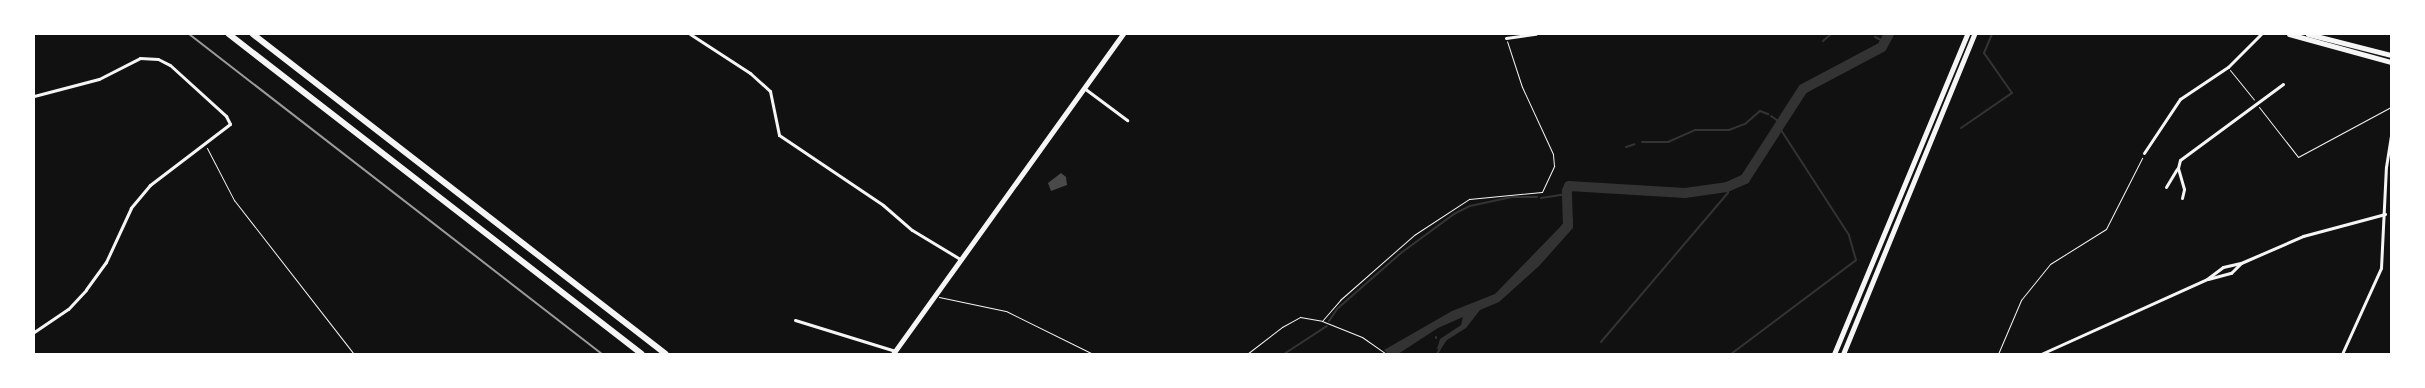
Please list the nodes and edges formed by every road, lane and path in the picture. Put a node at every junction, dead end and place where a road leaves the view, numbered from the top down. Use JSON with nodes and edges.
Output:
{"nodes":[{"id":1,"x":229,"y":34,"type":"edge"},
{"id":2,"x":253,"y":34,"type":"edge"},
{"id":3,"x":690,"y":34,"type":"edge"},
{"id":4,"x":1123,"y":34,"type":"edge"},
{"id":5,"x":1536,"y":34,"type":"edge"},
{"id":6,"x":1967,"y":34,"type":"edge"},
{"id":7,"x":1974,"y":34,"type":"edge"},
{"id":8,"x":2261,"y":34,"type":"edge"},
{"id":9,"x":2289,"y":34,"type":"edge"},
{"id":10,"x":2308,"y":34,"type":"edge"},
{"id":11,"x":1506,"y":38,"type":"joint"},
{"id":12,"x":2391,"y":55,"type":"edge"},
{"id":13,"x":2391,"y":62,"type":"edge"},
{"id":14,"x":2228,"y":67,"type":"junction"},
{"id":15,"x":2283,"y":84,"type":"dead end"},
{"id":16,"x":1084,"y":87,"type":"junction"},
{"id":17,"x":34,"y":96,"type":"edge"},
{"id":18,"x":2256,"y":102,"type":"junction"},
{"id":19,"x":2391,"y":107,"type":"edge"},
{"id":20,"x":1127,"y":120,"type":"dead end"},
{"id":21,"x":2391,"y":136,"type":"edge"},
{"id":22,"x":205,"y":145,"type":"junction"},
{"id":23,"x":2144,"y":153,"type":"joint"},
{"id":24,"x":2178,"y":168,"type":"junction"},
{"id":25,"x":2166,"y":187,"type":"dead end"},
{"id":26,"x":2182,"y":198,"type":"dead end"},
{"id":27,"x":2384,"y":214,"type":"junction"},
{"id":28,"x":960,"y":259,"type":"junction"},
{"id":29,"x":2241,"y":263,"type":"junction"},
{"id":30,"x":2207,"y":279,"type":"junction"},
{"id":31,"x":934,"y":296,"type":"junction"},
{"id":32,"x":795,"y":320,"type":"dead end"},
{"id":33,"x":1322,"y":321,"type":"junction"},
{"id":34,"x":34,"y":332,"type":"edge"},
{"id":35,"x":894,"y":353,"type":"edge"},
{"id":36,"x":354,"y":354,"type":"edge"},
{"id":37,"x":642,"y":354,"type":"edge"},
{"id":38,"x":666,"y":354,"type":"edge"},
{"id":39,"x":1093,"y":354,"type":"edge"},
{"id":40,"x":1247,"y":354,"type":"edge"},
{"id":41,"x":1386,"y":354,"type":"edge"},
{"id":42,"x":1834,"y":354,"type":"edge"},
{"id":43,"x":1843,"y":354,"type":"edge"},
{"id":44,"x":1998,"y":354,"type":"edge"},
{"id":45,"x":2041,"y":354,"type":"edge"},
{"id":46,"x":2342,"y":354,"type":"edge"}],
"edges":[{"from":1,"to":37,"type":"highway"},
{"from":2,"to":38,"type":"highway"},
{"from":3,"to":28,"type":"street"},
{"from":4,"to":16,"type":"main road"},
{"from":5,"to":11,"type":"street"},
{"from":6,"to":42,"type":"highway"},
{"from":7,"to":43,"type":"highway"},
{"from":8,"to":14,"type":"street"},
{"from":9,"to":13,"type":"highway"},
{"from":10,"to":12,"type":"highway"},
{"from":11,"to":33,"type":"path"},
{"from":14,"to":18,"type":"path"},
{"from":14,"to":23,"type":"street"},
{"from":15,"to":18,"type":"street"},
{"from":16,"to":20,"type":"street"},
{"from":16,"to":28,"type":"main road"},
{"from":17,"to":22,"type":"street"},
{"from":18,"to":19,"type":"path"},
{"from":18,"to":24,"type":"street"},
{"from":21,"to":27,"type":"street"},
{"from":22,"to":34,"type":"street"},
{"from":22,"to":36,"type":"path"},
{"from":23,"to":44,"type":"path"},
{"from":24,"to":25,"type":"street"},
{"from":24,"to":26,"type":"street"},
{"from":27,"to":29,"type":"street"},
{"from":27,"to":46,"type":"street"},
{"from":28,"to":31,"type":"main road"},
{"from":29,"to":30,"type":"street"},
{"from":29,"to":30,"type":"street"},
{"from":30,"to":45,"type":"street"},
{"from":31,"to":35,"type":"main road"},
{"from":31,"to":39,"type":"path"},
{"from":32,"to":35,"type":"street"},
{"from":33,"to":40,"type":"path"},
{"from":33,"to":41,"type":"path"}]}
